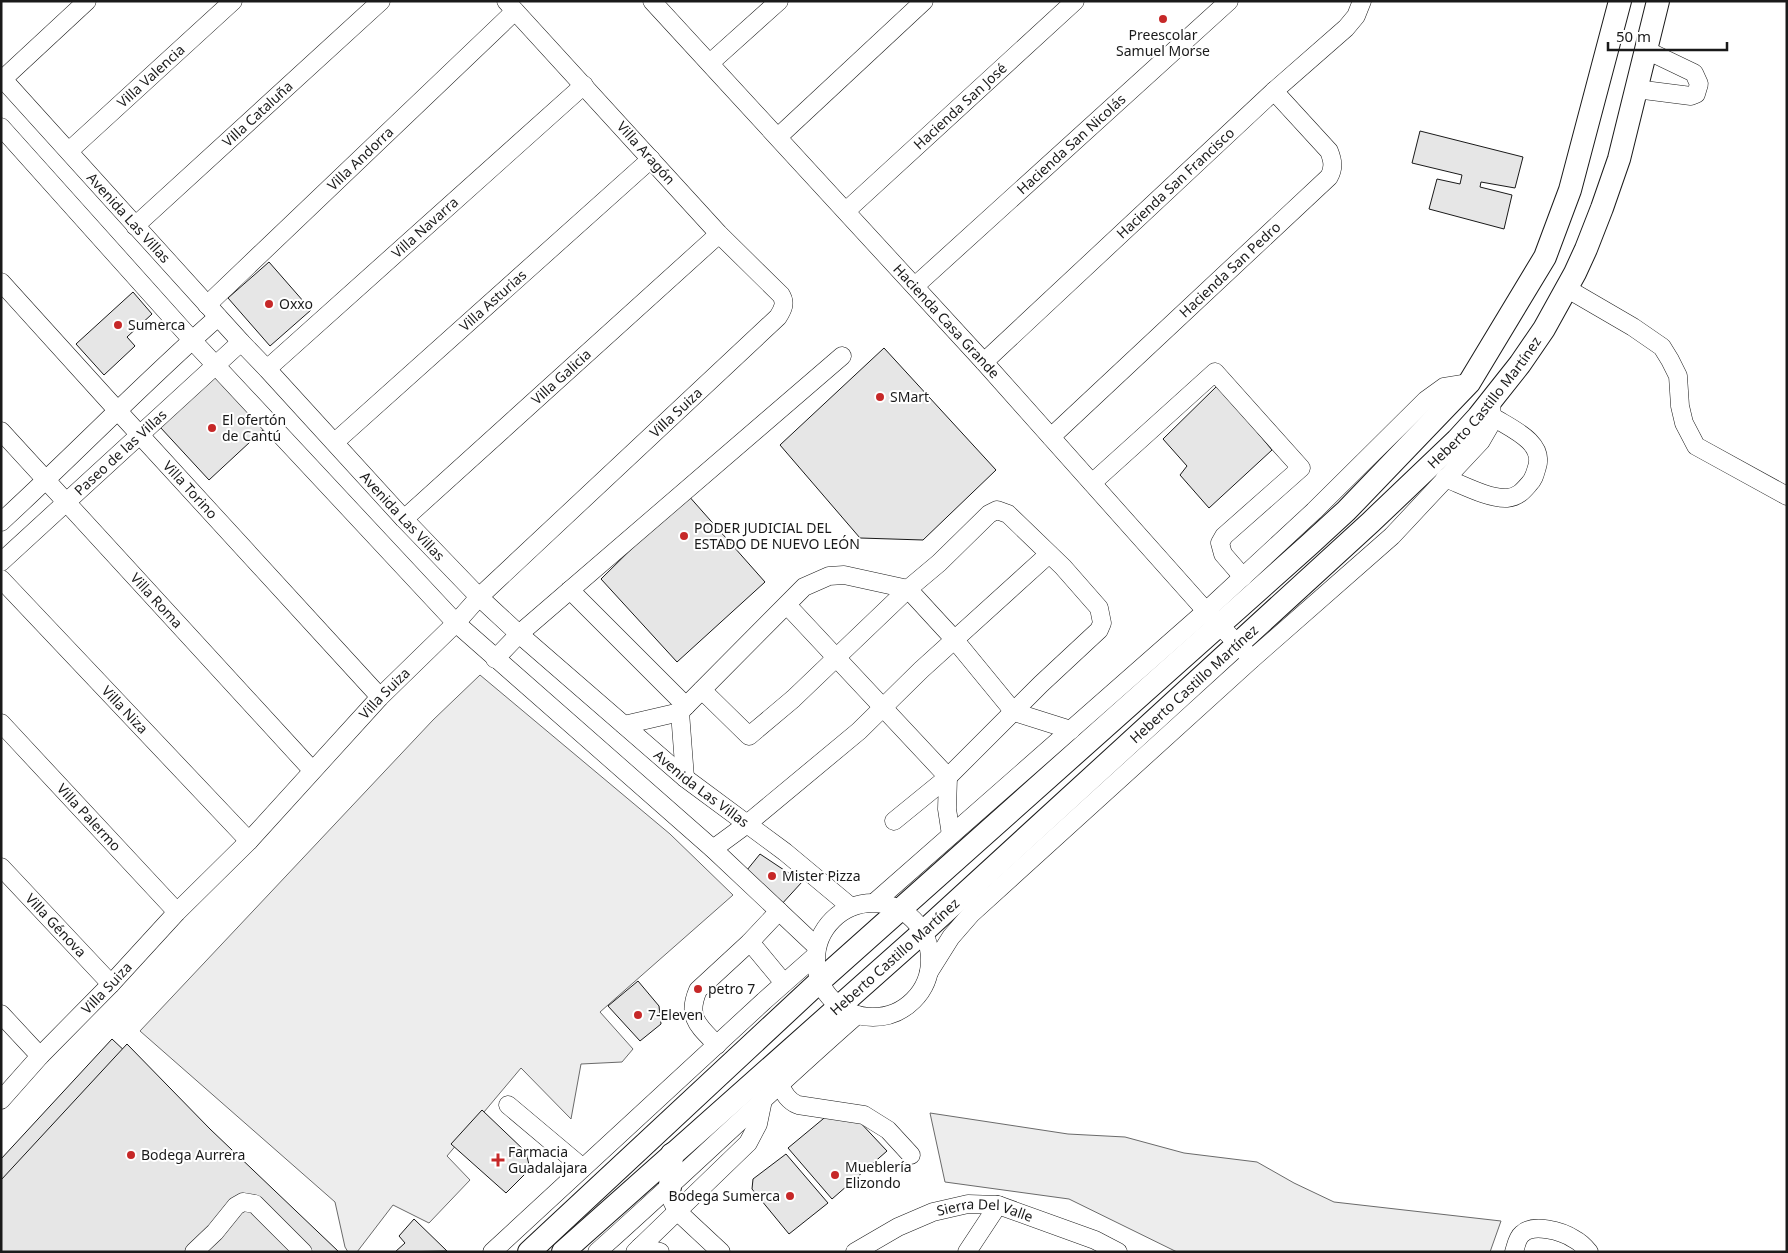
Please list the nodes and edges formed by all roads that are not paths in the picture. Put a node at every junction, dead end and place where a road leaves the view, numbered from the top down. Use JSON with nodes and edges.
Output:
{"nodes":[{"id":1,"x":87,"y":1,"type":"edge"},
{"id":2,"x":233,"y":1,"type":"edge"},
{"id":3,"x":380,"y":1,"type":"edge"},
{"id":4,"x":652,"y":1,"type":"edge"},
{"id":5,"x":779,"y":1,"type":"edge"},
{"id":6,"x":924,"y":1,"type":"edge"},
{"id":7,"x":1075,"y":1,"type":"edge"},
{"id":8,"x":1229,"y":1,"type":"edge"},
{"id":9,"x":1362,"y":1,"type":"edge"},
{"id":10,"x":1620,"y":1,"type":"edge"},
{"id":11,"x":1658,"y":1,"type":"edge"},
{"id":12,"x":510,"y":6,"type":"edge"},
{"id":13,"x":1646,"y":50,"type":"junction"},
{"id":14,"x":710,"y":63,"type":"junction"},
{"id":15,"x":2,"y":78,"type":"edge"},
{"id":16,"x":584,"y":85,"type":"junction"},
{"id":17,"x":1636,"y":89,"type":"junction"},
{"id":18,"x":1274,"y":90,"type":"junction"},
{"id":19,"x":1,"y":127,"type":"edge"},
{"id":20,"x":778,"y":137,"type":"junction"},
{"id":21,"x":69,"y":151,"type":"junction"},
{"id":22,"x":651,"y":159,"type":"junction"},
{"id":23,"x":846,"y":211,"type":"junction"},
{"id":24,"x":135,"y":226,"type":"junction"},
{"id":25,"x":719,"y":234,"type":"junction"},
{"id":26,"x":1,"y":282,"type":"edge"},
{"id":27,"x":915,"y":286,"type":"junction"},
{"id":28,"x":1566,"y":288,"type":"junction"},
{"id":29,"x":784,"y":304,"type":"joint"},
{"id":30,"x":212,"y":311,"type":"junction"},
{"id":31,"x":192,"y":340,"type":"junction"},
{"id":32,"x":240,"y":342,"type":"junction"},
{"id":33,"x":842,"y":356,"type":"dead end"},
{"id":34,"x":984,"y":362,"type":"junction"},
{"id":35,"x":216,"y":366,"type":"junction"},
{"id":36,"x":267,"y":369,"type":"junction"},
{"id":37,"x":1470,"y":383,"type":"junction"},
{"id":38,"x":1492,"y":408,"type":"junction"},
{"id":39,"x":117,"y":410,"type":"junction"},
{"id":40,"x":1,"y":431,"type":"edge"},
{"id":41,"x":140,"y":435,"type":"junction"},
{"id":42,"x":1050,"y":437,"type":"junction"},
{"id":43,"x":334,"y":442,"type":"junction"},
{"id":44,"x":1445,"y":478,"type":"junction"},
{"id":45,"x":46,"y":481,"type":"junction"},
{"id":46,"x":1092,"y":483,"type":"junction"},
{"id":47,"x":1787,"y":496,"type":"edge"},
{"id":48,"x":66,"y":503,"type":"junction"},
{"id":49,"x":404,"y":519,"type":"junction"},
{"id":50,"x":1,"y":522,"type":"edge"},
{"id":51,"x":1049,"y":554,"type":"junction"},
{"id":52,"x":1,"y":562,"type":"edge"},
{"id":53,"x":1243,"y":577,"type":"junction"},
{"id":54,"x":1,"y":579,"type":"edge"},
{"id":55,"x":908,"y":589,"type":"junction"},
{"id":56,"x":570,"y":590,"type":"junction"},
{"id":57,"x":479,"y":596,"type":"junction"},
{"id":58,"x":787,"y":605,"type":"junction"},
{"id":59,"x":1213,"y":618,"type":"junction"},
{"id":60,"x":456,"y":623,"type":"junction"},
{"id":61,"x":519,"y":634,"type":"junction"},
{"id":62,"x":954,"y":639,"type":"junction"},
{"id":63,"x":1244,"y":652,"type":"junction"},
{"id":64,"x":837,"y":657,"type":"junction"},
{"id":65,"x":495,"y":659,"type":"junction"},
{"id":66,"x":702,"y":690,"type":"junction"},
{"id":67,"x":380,"y":697,"type":"junction"},
{"id":68,"x":882,"y":708,"type":"junction"},
{"id":69,"x":683,"y":709,"type":"junction"},
{"id":70,"x":1014,"y":712,"type":"junction"},
{"id":71,"x":1,"y":723,"type":"edge"},
{"id":72,"x":624,"y":725,"type":"junction"},
{"id":73,"x":1071,"y":730,"type":"junction"},
{"id":74,"x":312,"y":770,"type":"junction"},
{"id":75,"x":948,"y":777,"type":"junction"},
{"id":76,"x":685,"y":778,"type":"junction"},
{"id":77,"x":894,"y":821,"type":"dead end"},
{"id":78,"x":747,"y":824,"type":"junction"},
{"id":79,"x":951,"y":835,"type":"junction"},
{"id":80,"x":248,"y":840,"type":"junction"},
{"id":81,"x":713,"y":849,"type":"junction"},
{"id":82,"x":1,"y":867,"type":"edge"},
{"id":83,"x":875,"y":902,"type":"junction"},
{"id":84,"x":851,"y":907,"type":"junction"},
{"id":85,"x":901,"y":910,"type":"junction"},
{"id":86,"x":779,"y":911,"type":"junction"},
{"id":87,"x":177,"y":912,"type":"junction"},
{"id":88,"x":923,"y":932,"type":"junction"},
{"id":89,"x":750,"y":942,"type":"junction"},
{"id":90,"x":816,"y":951,"type":"junction"},
{"id":91,"x":929,"y":972,"type":"junction"},
{"id":92,"x":820,"y":982,"type":"junction"},
{"id":93,"x":784,"y":983,"type":"junction"},
{"id":94,"x":111,"y":984,"type":"junction"},
{"id":95,"x":849,"y":1010,"type":"junction"},
{"id":96,"x":1,"y":1014,"type":"edge"},
{"id":97,"x":717,"y":1044,"type":"junction"},
{"id":98,"x":40,"y":1056,"type":"junction"},
{"id":99,"x":779,"y":1084,"type":"junction"},
{"id":100,"x":1,"y":1100,"type":"edge"},
{"id":101,"x":763,"y":1100,"type":"junction"},
{"id":102,"x":508,"y":1105,"type":"dead end"},
{"id":103,"x":672,"y":1154,"type":"junction"},
{"id":104,"x":911,"y":1155,"type":"dead end"},
{"id":105,"x":584,"y":1168,"type":"junction"},
{"id":106,"x":670,"y":1187,"type":"junction"},
{"id":107,"x":998,"y":1205,"type":"junction"},
{"id":108,"x":677,"y":1211,"type":"junction"},
{"id":109,"x":1091,"y":1246,"type":"edge"},
{"id":110,"x":638,"y":1250,"type":"edge"},
{"id":111,"x":194,"y":1252,"type":"edge"},
{"id":112,"x":302,"y":1252,"type":"edge"},
{"id":113,"x":492,"y":1252,"type":"edge"},
{"id":114,"x":529,"y":1252,"type":"edge"},
{"id":115,"x":563,"y":1252,"type":"edge"},
{"id":116,"x":597,"y":1252,"type":"edge"},
{"id":117,"x":660,"y":1252,"type":"edge"},
{"id":118,"x":721,"y":1252,"type":"edge"},
{"id":119,"x":855,"y":1252,"type":"edge"},
{"id":120,"x":967,"y":1252,"type":"edge"},
{"id":121,"x":1118,"y":1252,"type":"edge"},
{"id":122,"x":1514,"y":1252,"type":"edge"},
{"id":123,"x":1589,"y":1252,"type":"edge"}],
"edges":[{"from":1,"to":15,"type":"street"},
{"from":2,"to":21,"type":"street","name":"Villa Valencia"},
{"from":3,"to":24,"type":"street","name":"Villa Cataluña"},
{"from":4,"to":14,"type":"street","name":"Hacienda Casa Grande"},
{"from":5,"to":14,"type":"street"},
{"from":6,"to":20,"type":"street"},
{"from":7,"to":23,"type":"street","name":"Hacienda San José"},
{"from":8,"to":27,"type":"street","name":"Hacienda San Nicolás"},
{"from":9,"to":18,"type":"street","name":"Hacienda San Francisco"},
{"from":10,"to":37,"type":"main road","name":"Heberto Castillo Martínez"},
{"from":11,"to":13,"type":"main road","name":"Heberto Castillo Martínez"},
{"from":12,"to":16,"type":"street","name":"Villa Aragón"},
{"from":12,"to":30,"type":"street","name":"Villa Andorra"},
{"from":13,"to":17,"type":"main road","name":"Heberto Castillo Martínez"},
{"from":13,"to":17,"type":"street"},
{"from":14,"to":20,"type":"street","name":"Hacienda Casa Grande"},
{"from":15,"to":21,"type":"street","name":"Avenida Las Villas"},
{"from":16,"to":22,"type":"street","name":"Villa Aragón"},
{"from":16,"to":36,"type":"street","name":"Villa Navarra"},
{"from":17,"to":28,"type":"main road","name":"Heberto Castillo Martínez"},
{"from":18,"to":34,"type":"street","name":"Hacienda San Francisco"},
{"from":18,"to":42,"type":"street","name":"Hacienda San Pedro"},
{"from":19,"to":31,"type":"street"},
{"from":20,"to":23,"type":"street","name":"Hacienda Casa Grande"},
{"from":21,"to":24,"type":"street","name":"Avenida Las Villas"},
{"from":22,"to":25,"type":"street","name":"Villa Aragón"},
{"from":22,"to":43,"type":"street","name":"Villa Asturias"},
{"from":23,"to":27,"type":"street","name":"Hacienda Casa Grande"},
{"from":24,"to":30,"type":"street","name":"Avenida Las Villas"},
{"from":25,"to":29,"type":"street","name":"Villa Aragón"},
{"from":25,"to":49,"type":"street","name":"Villa Galicia"},
{"from":26,"to":39,"type":"street","name":"Villa Torino"},
{"from":27,"to":34,"type":"street","name":"Hacienda Casa Grande"},
{"from":28,"to":38,"type":"main road","name":"Heberto Castillo Martínez"},
{"from":28,"to":47,"type":"street"},
{"from":29,"to":57,"type":"street","name":"Villa Suiza"},
{"from":30,"to":31,"type":"street"},
{"from":30,"to":32,"type":"street","name":"Avenida Las Villas"},
{"from":31,"to":35,"type":"street"},
{"from":31,"to":39,"type":"street"},
{"from":32,"to":35,"type":"street","name":"Paseo de las Villas"},
{"from":32,"to":36,"type":"street","name":"Avenida Las Villas"},
{"from":33,"to":56,"type":"street"},
{"from":34,"to":42,"type":"street","name":"Hacienda Casa Grande"},
{"from":35,"to":41,"type":"street","name":"Paseo de las Villas"},
{"from":35,"to":60,"type":"street"},
{"from":36,"to":43,"type":"street","name":"Avenida Las Villas"},
{"from":37,"to":38,"type":"main road"},
{"from":37,"to":53,"type":"street"},
{"from":37,"to":59,"type":"main road","name":"Heberto Castillo Martínez"},
{"from":38,"to":44,"type":"street"},
{"from":38,"to":44,"type":"street"},
{"from":38,"to":63,"type":"main road","name":"Heberto Castillo Martínez"},
{"from":39,"to":41,"type":"street","name":"Villa Torino"},
{"from":39,"to":45,"type":"street"},
{"from":40,"to":45,"type":"street","name":"Villa Roma"},
{"from":41,"to":48,"type":"street","name":"Paseo de las Villas"},
{"from":41,"to":67,"type":"street","name":"Villa Torino"},
{"from":42,"to":46,"type":"street","name":"Hacienda Casa Grande"},
{"from":43,"to":49,"type":"street","name":"Avenida Las Villas"},
{"from":44,"to":63,"type":"street"},
{"from":45,"to":48,"type":"street","name":"Villa Roma"},
{"from":45,"to":50,"type":"street"},
{"from":46,"to":53,"type":"street"},
{"from":46,"to":59,"type":"street","name":"Hacienda Casa Grande"},
{"from":48,"to":52,"type":"street","name":"Paseo de las Villas"},
{"from":48,"to":74,"type":"street","name":"Villa Roma"},
{"from":49,"to":57,"type":"street","name":"Avenida Las Villas"},
{"from":51,"to":55,"type":"street"},
{"from":51,"to":62,"type":"street"},
{"from":51,"to":70,"type":"street"},
{"from":53,"to":59,"type":"street"},
{"from":54,"to":80,"type":"street","name":"Villa Niza"},
{"from":55,"to":58,"type":"street"},
{"from":55,"to":62,"type":"street"},
{"from":55,"to":64,"type":"street"},
{"from":56,"to":61,"type":"street"},
{"from":56,"to":69,"type":"street"},
{"from":57,"to":60,"type":"street","name":"Villa Suiza"},
{"from":57,"to":61,"type":"street","name":"Avenida Las Villas"},
{"from":58,"to":64,"type":"street"},
{"from":58,"to":66,"type":"street"},
{"from":59,"to":63,"type":"street","name":"Hacienda Casa Grande"},
{"from":59,"to":73,"type":"street"},
{"from":59,"to":85,"type":"main road","name":"Heberto Castillo Martínez"},
{"from":60,"to":65,"type":"street"},
{"from":60,"to":67,"type":"street","name":"Villa Suiza"},
{"from":61,"to":65,"type":"street"},
{"from":61,"to":72,"type":"street","name":"Avenida Las Villas"},
{"from":62,"to":68,"type":"street"},
{"from":62,"to":70,"type":"street"},
{"from":63,"to":88,"type":"main road","name":"Heberto Castillo Martínez"},
{"from":63,"to":91,"type":"street"},
{"from":64,"to":66,"type":"street"},
{"from":64,"to":68,"type":"street"},
{"from":65,"to":81,"type":"street"},
{"from":66,"to":69,"type":"street"},
{"from":67,"to":74,"type":"street","name":"Villa Suiza"},
{"from":68,"to":75,"type":"street"},
{"from":68,"to":78,"type":"street"},
{"from":69,"to":72,"type":"street"},
{"from":69,"to":76,"type":"street"},
{"from":70,"to":73,"type":"street"},
{"from":70,"to":75,"type":"street"},
{"from":71,"to":87,"type":"street","name":"Villa Palermo"},
{"from":72,"to":76,"type":"street","name":"Avenida Las Villas"},
{"from":73,"to":79,"type":"street"},
{"from":74,"to":80,"type":"street","name":"Villa Suiza"},
{"from":75,"to":77,"type":"street"},
{"from":75,"to":79,"type":"street"},
{"from":76,"to":78,"type":"street","name":"Avenida Las Villas"},
{"from":78,"to":81,"type":"street"},
{"from":78,"to":84,"type":"street","name":"Avenida Las Villas"},
{"from":79,"to":83,"type":"street"},
{"from":80,"to":87,"type":"street","name":"Villa Suiza"},
{"from":81,"to":86,"type":"street"},
{"from":82,"to":94,"type":"street","name":"Villa Génova"},
{"from":83,"to":84,"type":"street"},
{"from":83,"to":85,"type":"street"},
{"from":84,"to":90,"type":"street"},
{"from":85,"to":88,"type":"street"},
{"from":85,"to":92,"type":"main road","name":"Heberto Castillo Martínez"},
{"from":86,"to":89,"type":"street"},
{"from":86,"to":90,"type":"street"},
{"from":87,"to":94,"type":"street","name":"Villa Suiza"},
{"from":88,"to":91,"type":"street"},
{"from":88,"to":95,"type":"main road","name":"Heberto Castillo Martínez"},
{"from":89,"to":93,"type":"street"},
{"from":89,"to":97,"type":"street"},
{"from":90,"to":92,"type":"street"},
{"from":90,"to":93,"type":"street"},
{"from":91,"to":95,"type":"street"},
{"from":92,"to":95,"type":"street"},
{"from":92,"to":114,"type":"main road","name":"Heberto Castillo Martínez"},
{"from":93,"to":97,"type":"street"},
{"from":94,"to":98,"type":"street","name":"Villa Suiza"},
{"from":95,"to":99,"type":"street"},
{"from":95,"to":103,"type":"main road","name":"Heberto Castillo Martínez"},
{"from":96,"to":98,"type":"street"},
{"from":97,"to":105,"type":"street"},
{"from":98,"to":100,"type":"street","name":"Villa Suiza"},
{"from":99,"to":101,"type":"street"},
{"from":99,"to":104,"type":"street"},
{"from":101,"to":106,"type":"street"},
{"from":101,"to":108,"type":"street"},
{"from":102,"to":105,"type":"street"},
{"from":103,"to":106,"type":"main road"},
{"from":103,"to":115,"type":"main road","name":"Heberto Castillo Martínez"},
{"from":105,"to":113,"type":"street"},
{"from":106,"to":108,"type":"street"},
{"from":106,"to":116,"type":"street"},
{"from":107,"to":109,"type":"street","name":"Sierra Del Valle"},
{"from":107,"to":119,"type":"street","name":"Sierra Del Valle"},
{"from":107,"to":120,"type":"street"},
{"from":108,"to":110,"type":"street"},
{"from":108,"to":118,"type":"street"},
{"from":109,"to":121,"type":"street","name":"Sierra Del Valle"},
{"from":110,"to":117,"type":"street"},
{"from":111,"to":112,"type":"street"},
{"from":122,"to":123,"type":"street"}]}
